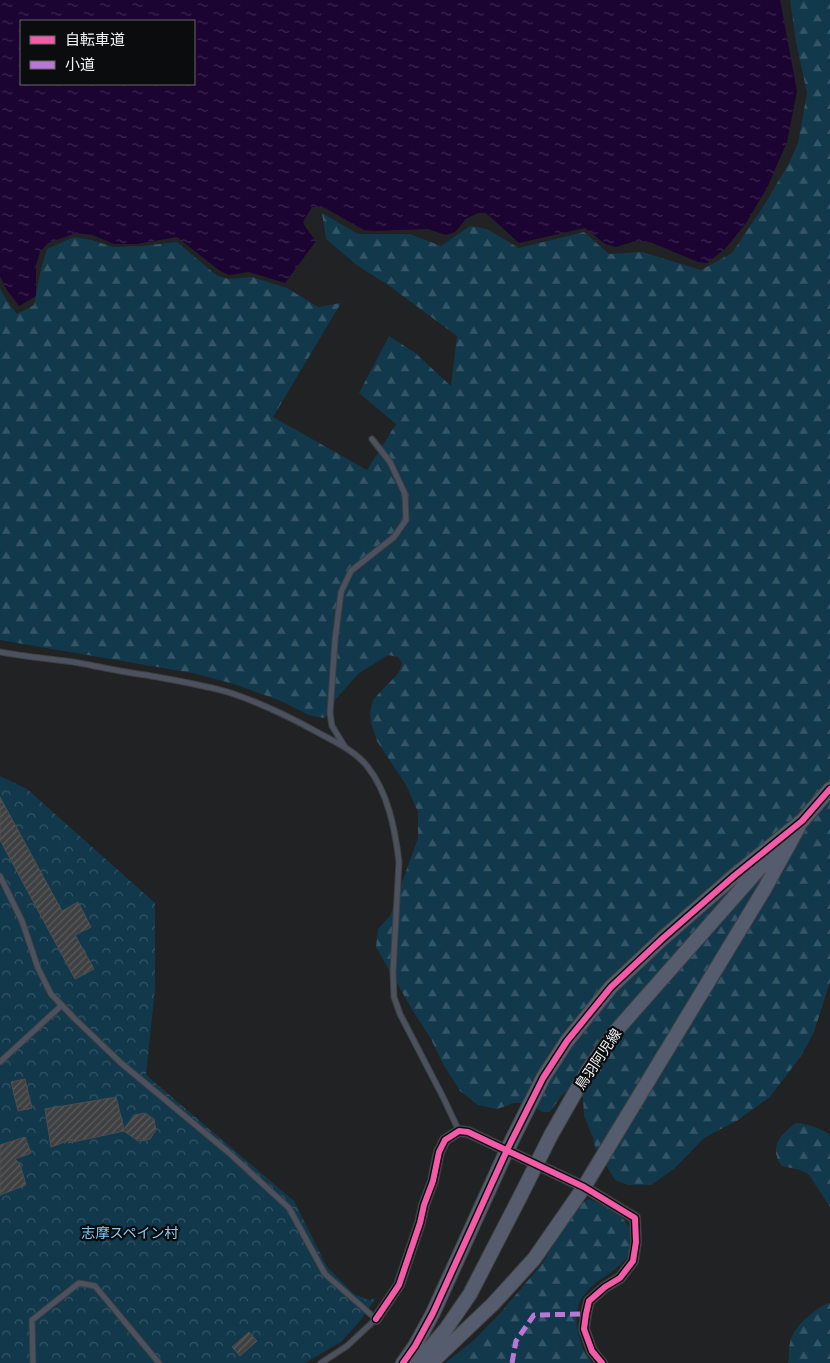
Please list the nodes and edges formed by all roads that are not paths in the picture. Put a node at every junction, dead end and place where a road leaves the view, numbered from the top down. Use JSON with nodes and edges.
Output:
{"nodes":[{"id":1,"x":372,"y":439,"type":"dead end"},
{"id":2,"x":0,"y":652,"type":"edge"},
{"id":3,"x":346,"y":748,"type":"junction"},
{"id":4,"x":830,"y":789,"type":"edge"},
{"id":5,"x":802,"y":821,"type":"junction"},
{"id":6,"x":0,"y":876,"type":"edge"},
{"id":7,"x":62,"y":1005,"type":"junction"},
{"id":8,"x":0,"y":1062,"type":"edge"},
{"id":9,"x":459,"y":1131,"type":"junction"},
{"id":10,"x":507,"y":1150,"type":"junction"},
{"id":11,"x":584,"y":1187,"type":"junction"},
{"id":12,"x":376,"y":1319,"type":"junction"},
{"id":13,"x":33,"y":1363,"type":"edge"},
{"id":14,"x":159,"y":1363,"type":"edge"},
{"id":15,"x":321,"y":1363,"type":"edge"},
{"id":16,"x":403,"y":1363,"type":"edge"},
{"id":17,"x":417,"y":1363,"type":"edge"},
{"id":18,"x":431,"y":1363,"type":"edge"},
{"id":19,"x":602,"y":1363,"type":"edge"}],
"edges":[{"from":1,"to":3,"type":"lane"},
{"from":2,"to":3,"type":"lane"},
{"from":3,"to":9,"type":"lane"},
{"from":4,"to":5,"type":"main road","name":"鳥羽阿児線"},
{"from":5,"to":10,"type":"main road"},
{"from":5,"to":11,"type":"main road"},
{"from":5,"to":17,"type":"main road","name":"鳥羽阿児線","bridge":true},
{"from":6,"to":7,"type":"lane"},
{"from":7,"to":8,"type":"lane"},
{"from":7,"to":12,"type":"lane"},
{"from":9,"to":10,"type":"street"},
{"from":9,"to":12,"type":"street"},
{"from":10,"to":11,"type":"street"},
{"from":10,"to":16,"type":"main road"},
{"from":11,"to":18,"type":"main road"},
{"from":11,"to":19,"type":"street"},
{"from":12,"to":15,"type":"lane"},
{"from":13,"to":14,"type":"lane"}]}
